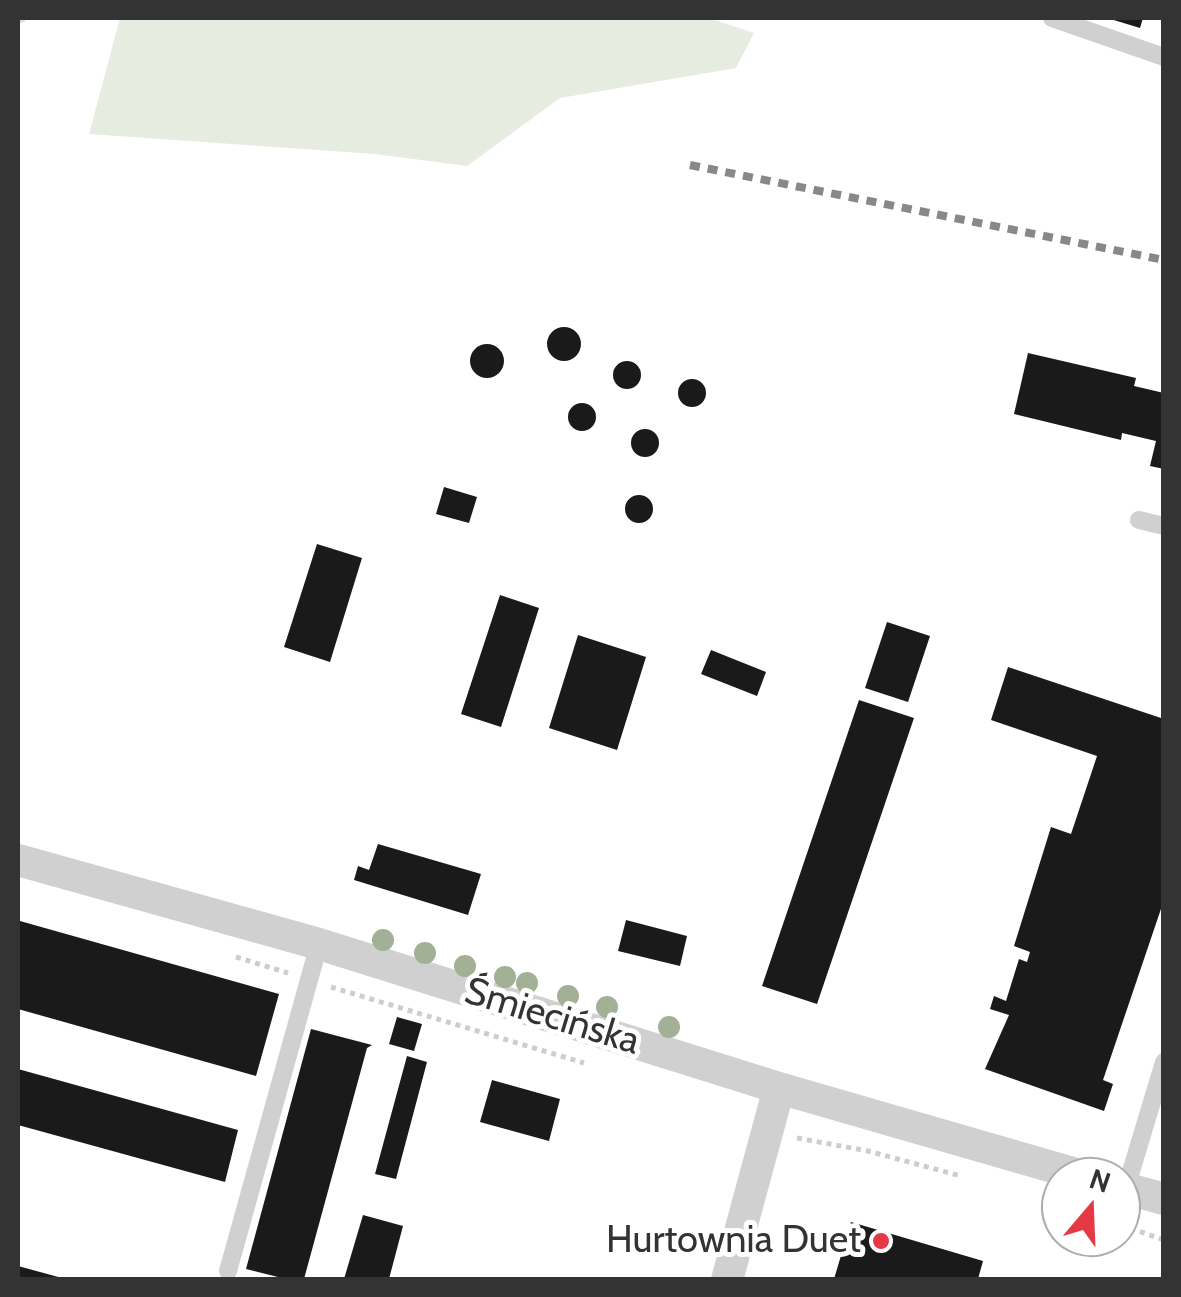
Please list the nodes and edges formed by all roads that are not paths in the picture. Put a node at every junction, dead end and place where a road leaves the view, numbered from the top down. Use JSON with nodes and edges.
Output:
{"nodes":[{"id":1,"x":1052,"y":18,"type":"edge"},
{"id":2,"x":1164,"y":57,"type":"edge"},
{"id":3,"x":1139,"y":520,"type":"dead end"},
{"id":4,"x":1164,"y":526,"type":"edge"},
{"id":5,"x":18,"y":860,"type":"edge"},
{"id":6,"x":318,"y":944,"type":"junction"},
{"id":7,"x":1164,"y":1062,"type":"edge"},
{"id":8,"x":779,"y":1088,"type":"junction"},
{"id":9,"x":1133,"y":1157,"type":"edge"},
{"id":10,"x":1041,"y":1164,"type":"edge"},
{"id":11,"x":228,"y":1271,"type":"dead end"},
{"id":12,"x":726,"y":1280,"type":"edge"}],
"edges":[{"from":1,"to":2,"type":"lane"},
{"from":3,"to":4,"type":"lane"},
{"from":5,"to":6,"type":"street","name":"Śmiecińska"},
{"from":6,"to":8,"type":"street","name":"Śmiecińska"},
{"from":6,"to":11,"type":"lane"},
{"from":7,"to":9,"type":"lane"},
{"from":8,"to":10,"type":"street","name":"Śmiecińska"},
{"from":8,"to":12,"type":"street"}]}
